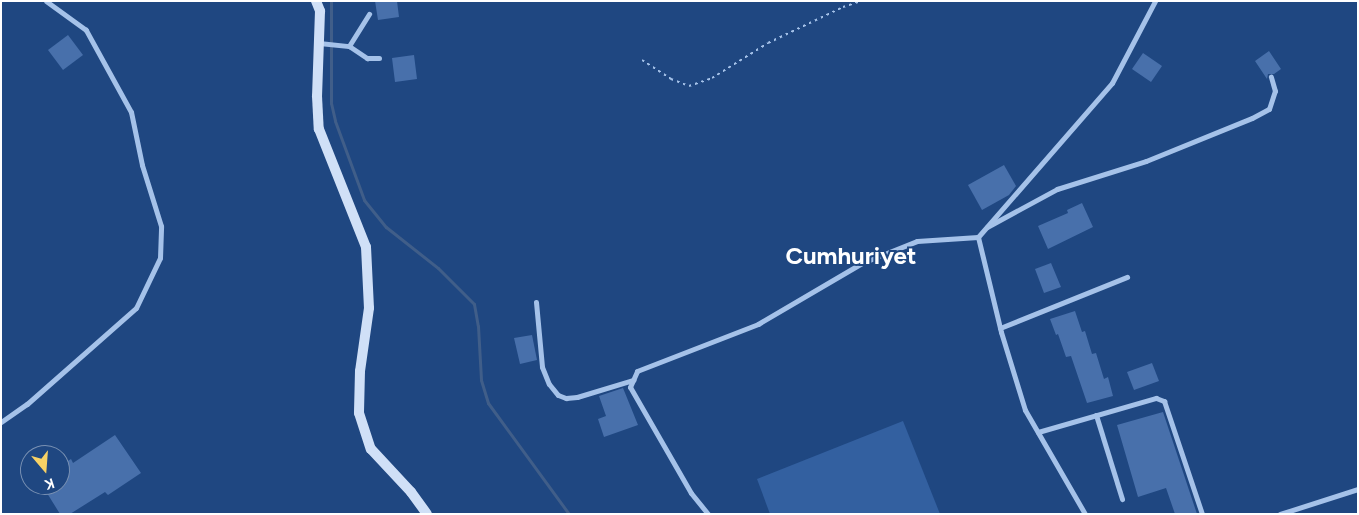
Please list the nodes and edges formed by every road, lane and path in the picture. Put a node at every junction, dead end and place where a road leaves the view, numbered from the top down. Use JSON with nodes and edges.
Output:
{"nodes":[{"id":1,"x":46,"y":1,"type":"edge"},
{"id":2,"x":316,"y":1,"type":"edge"},
{"id":3,"x":861,"y":1,"type":"edge"},
{"id":4,"x":1155,"y":1,"type":"edge"},
{"id":5,"x":370,"y":14,"type":"dead end"},
{"id":6,"x":319,"y":43,"type":"junction"},
{"id":7,"x":349,"y":46,"type":"junction"},
{"id":8,"x":379,"y":58,"type":"dead end"},
{"id":9,"x":642,"y":60,"type":"dead end"},
{"id":10,"x":1271,"y":77,"type":"dead end"},
{"id":11,"x":987,"y":227,"type":"junction"},
{"id":12,"x":978,"y":237,"type":"junction"},
{"id":13,"x":1127,"y":278,"type":"dead end"},
{"id":14,"x":536,"y":302,"type":"dead end"},
{"id":15,"x":1000,"y":328,"type":"junction"},
{"id":16,"x":633,"y":380,"type":"junction"},
{"id":17,"x":1096,"y":416,"type":"junction"},
{"id":18,"x":1,"y":422,"type":"edge"},
{"id":19,"x":1038,"y":432,"type":"junction"},
{"id":20,"x":1358,"y":489,"type":"edge"},
{"id":21,"x":1122,"y":499,"type":"dead end"},
{"id":22,"x":427,"y":514,"type":"edge"},
{"id":23,"x":708,"y":514,"type":"edge"},
{"id":24,"x":1084,"y":514,"type":"edge"},
{"id":25,"x":1202,"y":514,"type":"edge"},
{"id":26,"x":1280,"y":514,"type":"edge"}],
"edges":[{"from":1,"to":18,"type":"street"},
{"from":2,"to":6,"type":"street"},
{"from":3,"to":9,"type":"path"},
{"from":4,"to":11,"type":"street"},
{"from":5,"to":7,"type":"street"},
{"from":6,"to":7,"type":"street"},
{"from":6,"to":22,"type":"street"},
{"from":7,"to":8,"type":"street"},
{"from":10,"to":11,"type":"street"},
{"from":11,"to":12,"type":"street"},
{"from":12,"to":15,"type":"street"},
{"from":12,"to":16,"type":"street"},
{"from":13,"to":15,"type":"street"},
{"from":14,"to":16,"type":"street"},
{"from":15,"to":19,"type":"street"},
{"from":16,"to":23,"type":"street"},
{"from":17,"to":19,"type":"street"},
{"from":17,"to":21,"type":"street"},
{"from":17,"to":25,"type":"street"},
{"from":19,"to":24,"type":"street"},
{"from":20,"to":26,"type":"street"}]}
